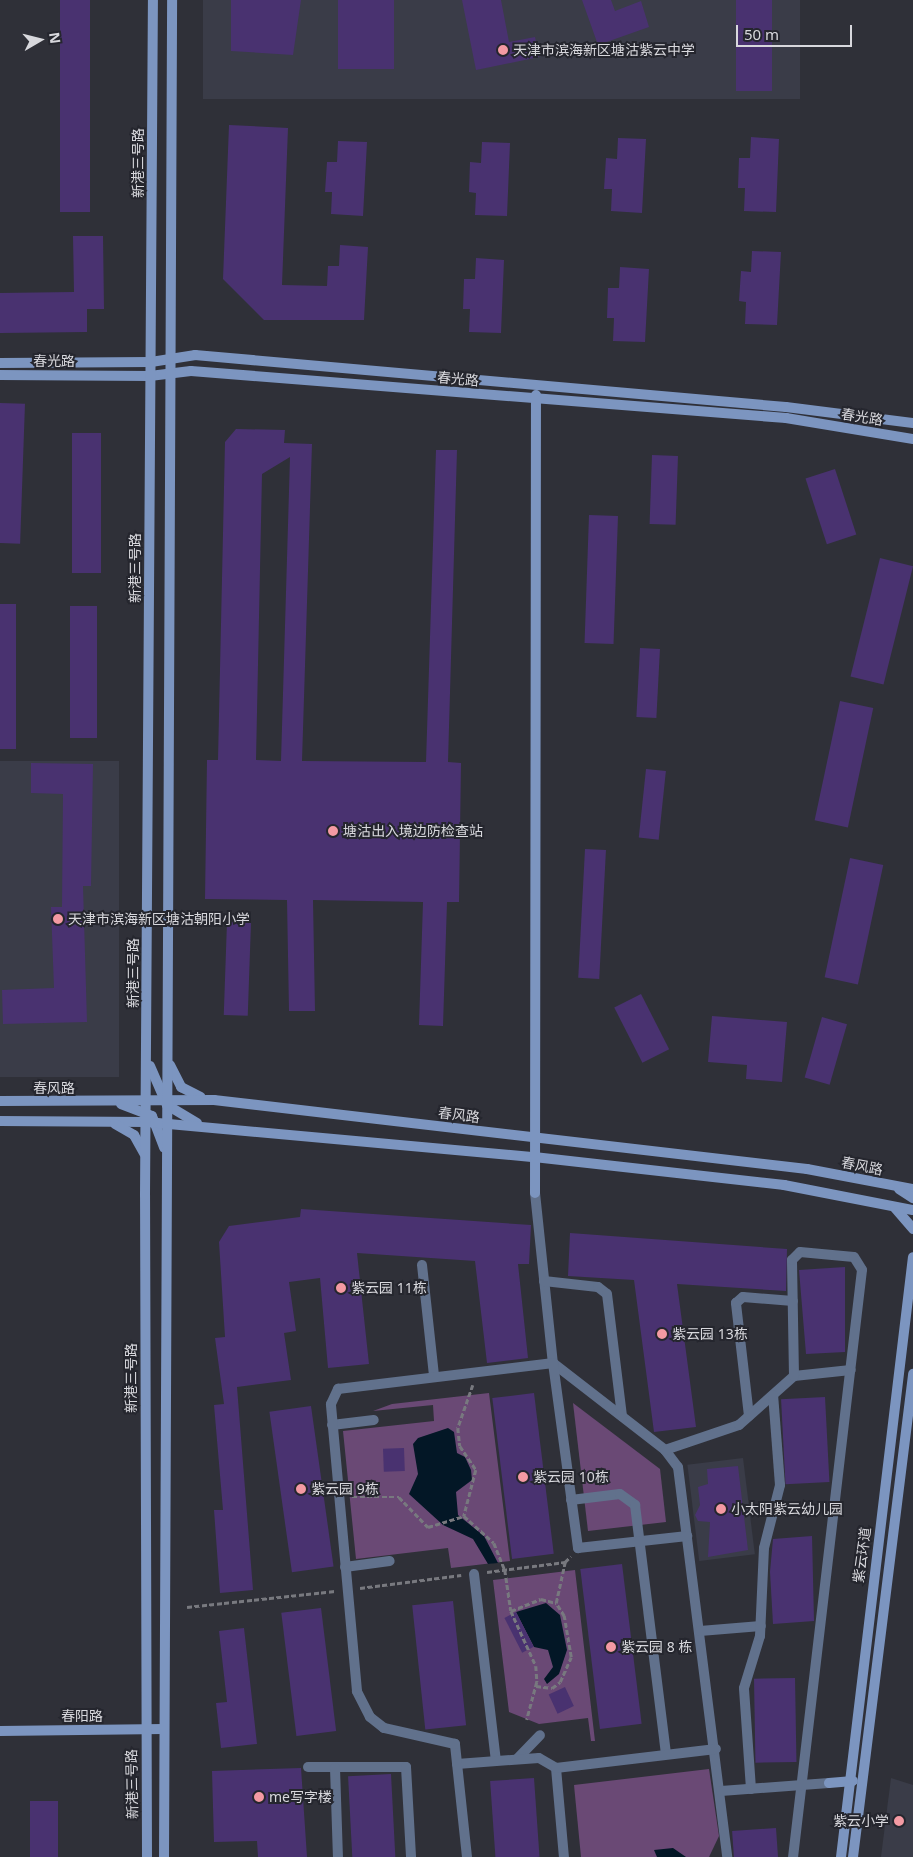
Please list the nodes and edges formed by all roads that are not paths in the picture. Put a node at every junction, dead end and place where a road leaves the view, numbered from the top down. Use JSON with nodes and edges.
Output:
{"nodes":[{"id":1,"x":153,"y":0,"type":"edge"},
{"id":2,"x":172,"y":0,"type":"edge"},
{"id":3,"x":171,"y":357,"type":"junction"},
{"id":4,"x":152,"y":362,"type":"junction"},
{"id":5,"x":0,"y":363,"type":"edge"},
{"id":6,"x":170,"y":374,"type":"junction"},
{"id":7,"x":0,"y":375,"type":"edge"},
{"id":8,"x":150,"y":376,"type":"junction"},
{"id":9,"x":536,"y":386,"type":"junction"},
{"id":10,"x":535,"y":400,"type":"junction"},
{"id":11,"x":913,"y":423,"type":"edge"},
{"id":12,"x":913,"y":439,"type":"edge"},
{"id":13,"x":146,"y":1044,"type":"junction"},
{"id":14,"x":167,"y":1048,"type":"junction"},
{"id":15,"x":147,"y":1099,"type":"junction"},
{"id":16,"x":214,"y":1100,"type":"junction"},
{"id":17,"x":0,"y":1101,"type":"edge"},
{"id":18,"x":166,"y":1101,"type":"junction"},
{"id":19,"x":105,"y":1102,"type":"junction"},
{"id":20,"x":150,"y":1119,"type":"junction"},
{"id":21,"x":0,"y":1121,"type":"edge"},
{"id":22,"x":104,"y":1121,"type":"junction"},
{"id":23,"x":167,"y":1124,"type":"junction"},
{"id":24,"x":215,"y":1127,"type":"junction"},
{"id":25,"x":532,"y":1138,"type":"junction"},
{"id":26,"x":534,"y":1157,"type":"junction"},
{"id":27,"x":146,"y":1162,"type":"junction"},
{"id":28,"x":167,"y":1165,"type":"junction"},
{"id":29,"x":891,"y":1186,"type":"junction"},
{"id":30,"x":913,"y":1189,"type":"edge"},
{"id":31,"x":535,"y":1193,"type":"joint"},
{"id":32,"x":913,"y":1198,"type":"edge"},
{"id":33,"x":890,"y":1205,"type":"junction"},
{"id":34,"x":913,"y":1210,"type":"edge"},
{"id":35,"x":913,"y":1229,"type":"edge"},
{"id":36,"x":913,"y":1256,"type":"edge"},
{"id":37,"x":422,"y":1265,"type":"dead end"},
{"id":38,"x":544,"y":1280,"type":"junction"},
{"id":39,"x":793,"y":1301,"type":"junction"},
{"id":40,"x":553,"y":1364,"type":"junction"},
{"id":41,"x":851,"y":1370,"type":"junction"},
{"id":42,"x":913,"y":1374,"type":"edge"},
{"id":43,"x":434,"y":1376,"type":"junction"},
{"id":44,"x":794,"y":1376,"type":"junction"},
{"id":45,"x":773,"y":1395,"type":"junction"},
{"id":46,"x":622,"y":1416,"type":"junction"},
{"id":47,"x":749,"y":1416,"type":"junction"},
{"id":48,"x":374,"y":1420,"type":"dead end"},
{"id":49,"x":332,"y":1425,"type":"junction"},
{"id":50,"x":665,"y":1450,"type":"junction"},
{"id":51,"x":571,"y":1500,"type":"junction"},
{"id":52,"x":687,"y":1536,"type":"junction"},
{"id":53,"x":638,"y":1542,"type":"junction"},
{"id":54,"x":390,"y":1561,"type":"dead end"},
{"id":55,"x":345,"y":1567,"type":"junction"},
{"id":56,"x":474,"y":1574,"type":"dead end"},
{"id":57,"x":760,"y":1626,"type":"junction"},
{"id":58,"x":700,"y":1631,"type":"junction"},
{"id":59,"x":163,"y":1729,"type":"junction"},
{"id":60,"x":146,"y":1730,"type":"junction"},
{"id":61,"x":0,"y":1731,"type":"edge"},
{"id":62,"x":540,"y":1735,"type":"dead end"},
{"id":63,"x":716,"y":1749,"type":"junction"},
{"id":64,"x":666,"y":1754,"type":"junction"},
{"id":65,"x":517,"y":1759,"type":"junction"},
{"id":66,"x":496,"y":1761,"type":"junction"},
{"id":67,"x":457,"y":1764,"type":"junction"},
{"id":68,"x":308,"y":1768,"type":"dead end"},
{"id":69,"x":335,"y":1768,"type":"junction"},
{"id":70,"x":556,"y":1768,"type":"junction"},
{"id":71,"x":862,"y":1780,"type":"junction"},
{"id":72,"x":849,"y":1781,"type":"junction"},
{"id":73,"x":829,"y":1783,"type":"joint"},
{"id":74,"x":799,"y":1786,"type":"junction"},
{"id":75,"x":751,"y":1789,"type":"junction"},
{"id":76,"x":721,"y":1792,"type":"junction"},
{"id":77,"x":728,"y":1840,"type":"junction"},
{"id":78,"x":147,"y":1857,"type":"edge"},
{"id":79,"x":164,"y":1857,"type":"edge"},
{"id":80,"x":338,"y":1857,"type":"edge"},
{"id":81,"x":411,"y":1857,"type":"edge"},
{"id":82,"x":467,"y":1857,"type":"edge"},
{"id":83,"x":564,"y":1857,"type":"edge"},
{"id":84,"x":720,"y":1857,"type":"edge"},
{"id":85,"x":727,"y":1857,"type":"edge"},
{"id":86,"x":793,"y":1857,"type":"edge"},
{"id":87,"x":841,"y":1857,"type":"edge"},
{"id":88,"x":853,"y":1857,"type":"edge"}],
"edges":[{"from":1,"to":4,"type":"main road","name":"新港三号路"},
{"from":2,"to":3,"type":"main road"},
{"from":3,"to":4,"type":"main road","name":"春光路"},
{"from":3,"to":6,"type":"main road"},
{"from":3,"to":9,"type":"main road","name":"春光路"},
{"from":4,"to":5,"type":"main road","name":"春光路"},
{"from":4,"to":8,"type":"main road","name":"新港三号路"},
{"from":6,"to":8,"type":"main road","name":"春光路"},
{"from":6,"to":10,"type":"main road","name":"春光路"},
{"from":6,"to":14,"type":"main road"},
{"from":7,"to":8,"type":"main road","name":"春光路"},
{"from":8,"to":13,"type":"main road","name":"新港三号路"},
{"from":9,"to":10,"type":"main road"},
{"from":9,"to":11,"type":"main road","name":"春光路"},
{"from":10,"to":12,"type":"main road","name":"春光路"},
{"from":10,"to":25,"type":"main road"},
{"from":13,"to":15,"type":"main road","name":"新港三号路"},
{"from":13,"to":18,"type":"main road"},
{"from":14,"to":16,"type":"main road"},
{"from":14,"to":18,"type":"main road"},
{"from":15,"to":18,"type":"main road","name":"春风路"},
{"from":15,"to":19,"type":"main road","name":"春风路"},
{"from":15,"to":20,"type":"main road","name":"新港三号路"},
{"from":16,"to":18,"type":"main road","name":"春风路"},
{"from":16,"to":25,"type":"main road","name":"春风路"},
{"from":17,"to":19,"type":"main road","name":"春风路"},
{"from":18,"to":23,"type":"main road"},
{"from":18,"to":24,"type":"main road"},
{"from":19,"to":20,"type":"main road"},
{"from":20,"to":22,"type":"main road"},
{"from":20,"to":23,"type":"main road"},
{"from":20,"to":27,"type":"main road","name":"新港三号路"},
{"from":20,"to":28,"type":"main road"},
{"from":21,"to":22,"type":"main road"},
{"from":22,"to":27,"type":"main road"},
{"from":23,"to":24,"type":"main road"},
{"from":23,"to":28,"type":"main road"},
{"from":24,"to":26,"type":"main road"},
{"from":25,"to":26,"type":"main road"},
{"from":25,"to":29,"type":"main road","name":"春风路"},
{"from":26,"to":31,"type":"main road"},
{"from":26,"to":33,"type":"main road"},
{"from":27,"to":60,"type":"main road","name":"新港三号路"},
{"from":28,"to":59,"type":"main road"},
{"from":29,"to":30,"type":"main road","name":"春风路"},
{"from":29,"to":32,"type":"main road"},
{"from":31,"to":38,"type":"street"},
{"from":33,"to":34,"type":"main road"},
{"from":33,"to":35,"type":"main road"},
{"from":36,"to":72,"type":"main road","name":"紫云环道"},
{"from":37,"to":43,"type":"street"},
{"from":38,"to":40,"type":"street"},
{"from":38,"to":46,"type":"street"},
{"from":39,"to":41,"type":"street"},
{"from":39,"to":44,"type":"street"},
{"from":39,"to":47,"type":"street"},
{"from":40,"to":43,"type":"street"},
{"from":40,"to":46,"type":"street"},
{"from":40,"to":51,"type":"street"},
{"from":41,"to":44,"type":"street"},
{"from":41,"to":74,"type":"street"},
{"from":42,"to":71,"type":"main road","name":"紫云环道"},
{"from":43,"to":49,"type":"street"},
{"from":44,"to":45,"type":"street"},
{"from":45,"to":47,"type":"street"},
{"from":45,"to":57,"type":"street"},
{"from":46,"to":50,"type":"street"},
{"from":47,"to":50,"type":"street"},
{"from":48,"to":49,"type":"street"},
{"from":49,"to":55,"type":"street"},
{"from":50,"to":52,"type":"street"},
{"from":51,"to":53,"type":"street"},
{"from":51,"to":53,"type":"street"},
{"from":52,"to":53,"type":"street"},
{"from":52,"to":58,"type":"street"},
{"from":53,"to":64,"type":"street"},
{"from":54,"to":55,"type":"street"},
{"from":55,"to":67,"type":"street"},
{"from":56,"to":66,"type":"street"},
{"from":57,"to":58,"type":"street"},
{"from":57,"to":75,"type":"street"},
{"from":58,"to":63,"type":"street"},
{"from":59,"to":60,"type":"main road","name":"春阳路"},
{"from":59,"to":79,"type":"main road"},
{"from":60,"to":61,"type":"main road","name":"春阳路"},
{"from":60,"to":78,"type":"main road","name":"新港三号路"},
{"from":62,"to":65,"type":"street"},
{"from":63,"to":64,"type":"street"},
{"from":63,"to":76,"type":"street"},
{"from":64,"to":70,"type":"street"},
{"from":65,"to":66,"type":"street"},
{"from":65,"to":70,"type":"street"},
{"from":66,"to":67,"type":"street"},
{"from":67,"to":82,"type":"street"},
{"from":68,"to":69,"type":"street"},
{"from":69,"to":80,"type":"street"},
{"from":69,"to":81,"type":"street"},
{"from":70,"to":83,"type":"street"},
{"from":71,"to":72,"type":"main road"},
{"from":71,"to":88,"type":"main road","name":"紫云环道"},
{"from":72,"to":73,"type":"main road"},
{"from":72,"to":87,"type":"main road","name":"紫云环道"},
{"from":73,"to":74,"type":"street"},
{"from":74,"to":75,"type":"street"},
{"from":74,"to":86,"type":"street"},
{"from":75,"to":76,"type":"street"},
{"from":76,"to":77,"type":"street"},
{"from":77,"to":84,"type":"street"},
{"from":77,"to":85,"type":"street"}]}
